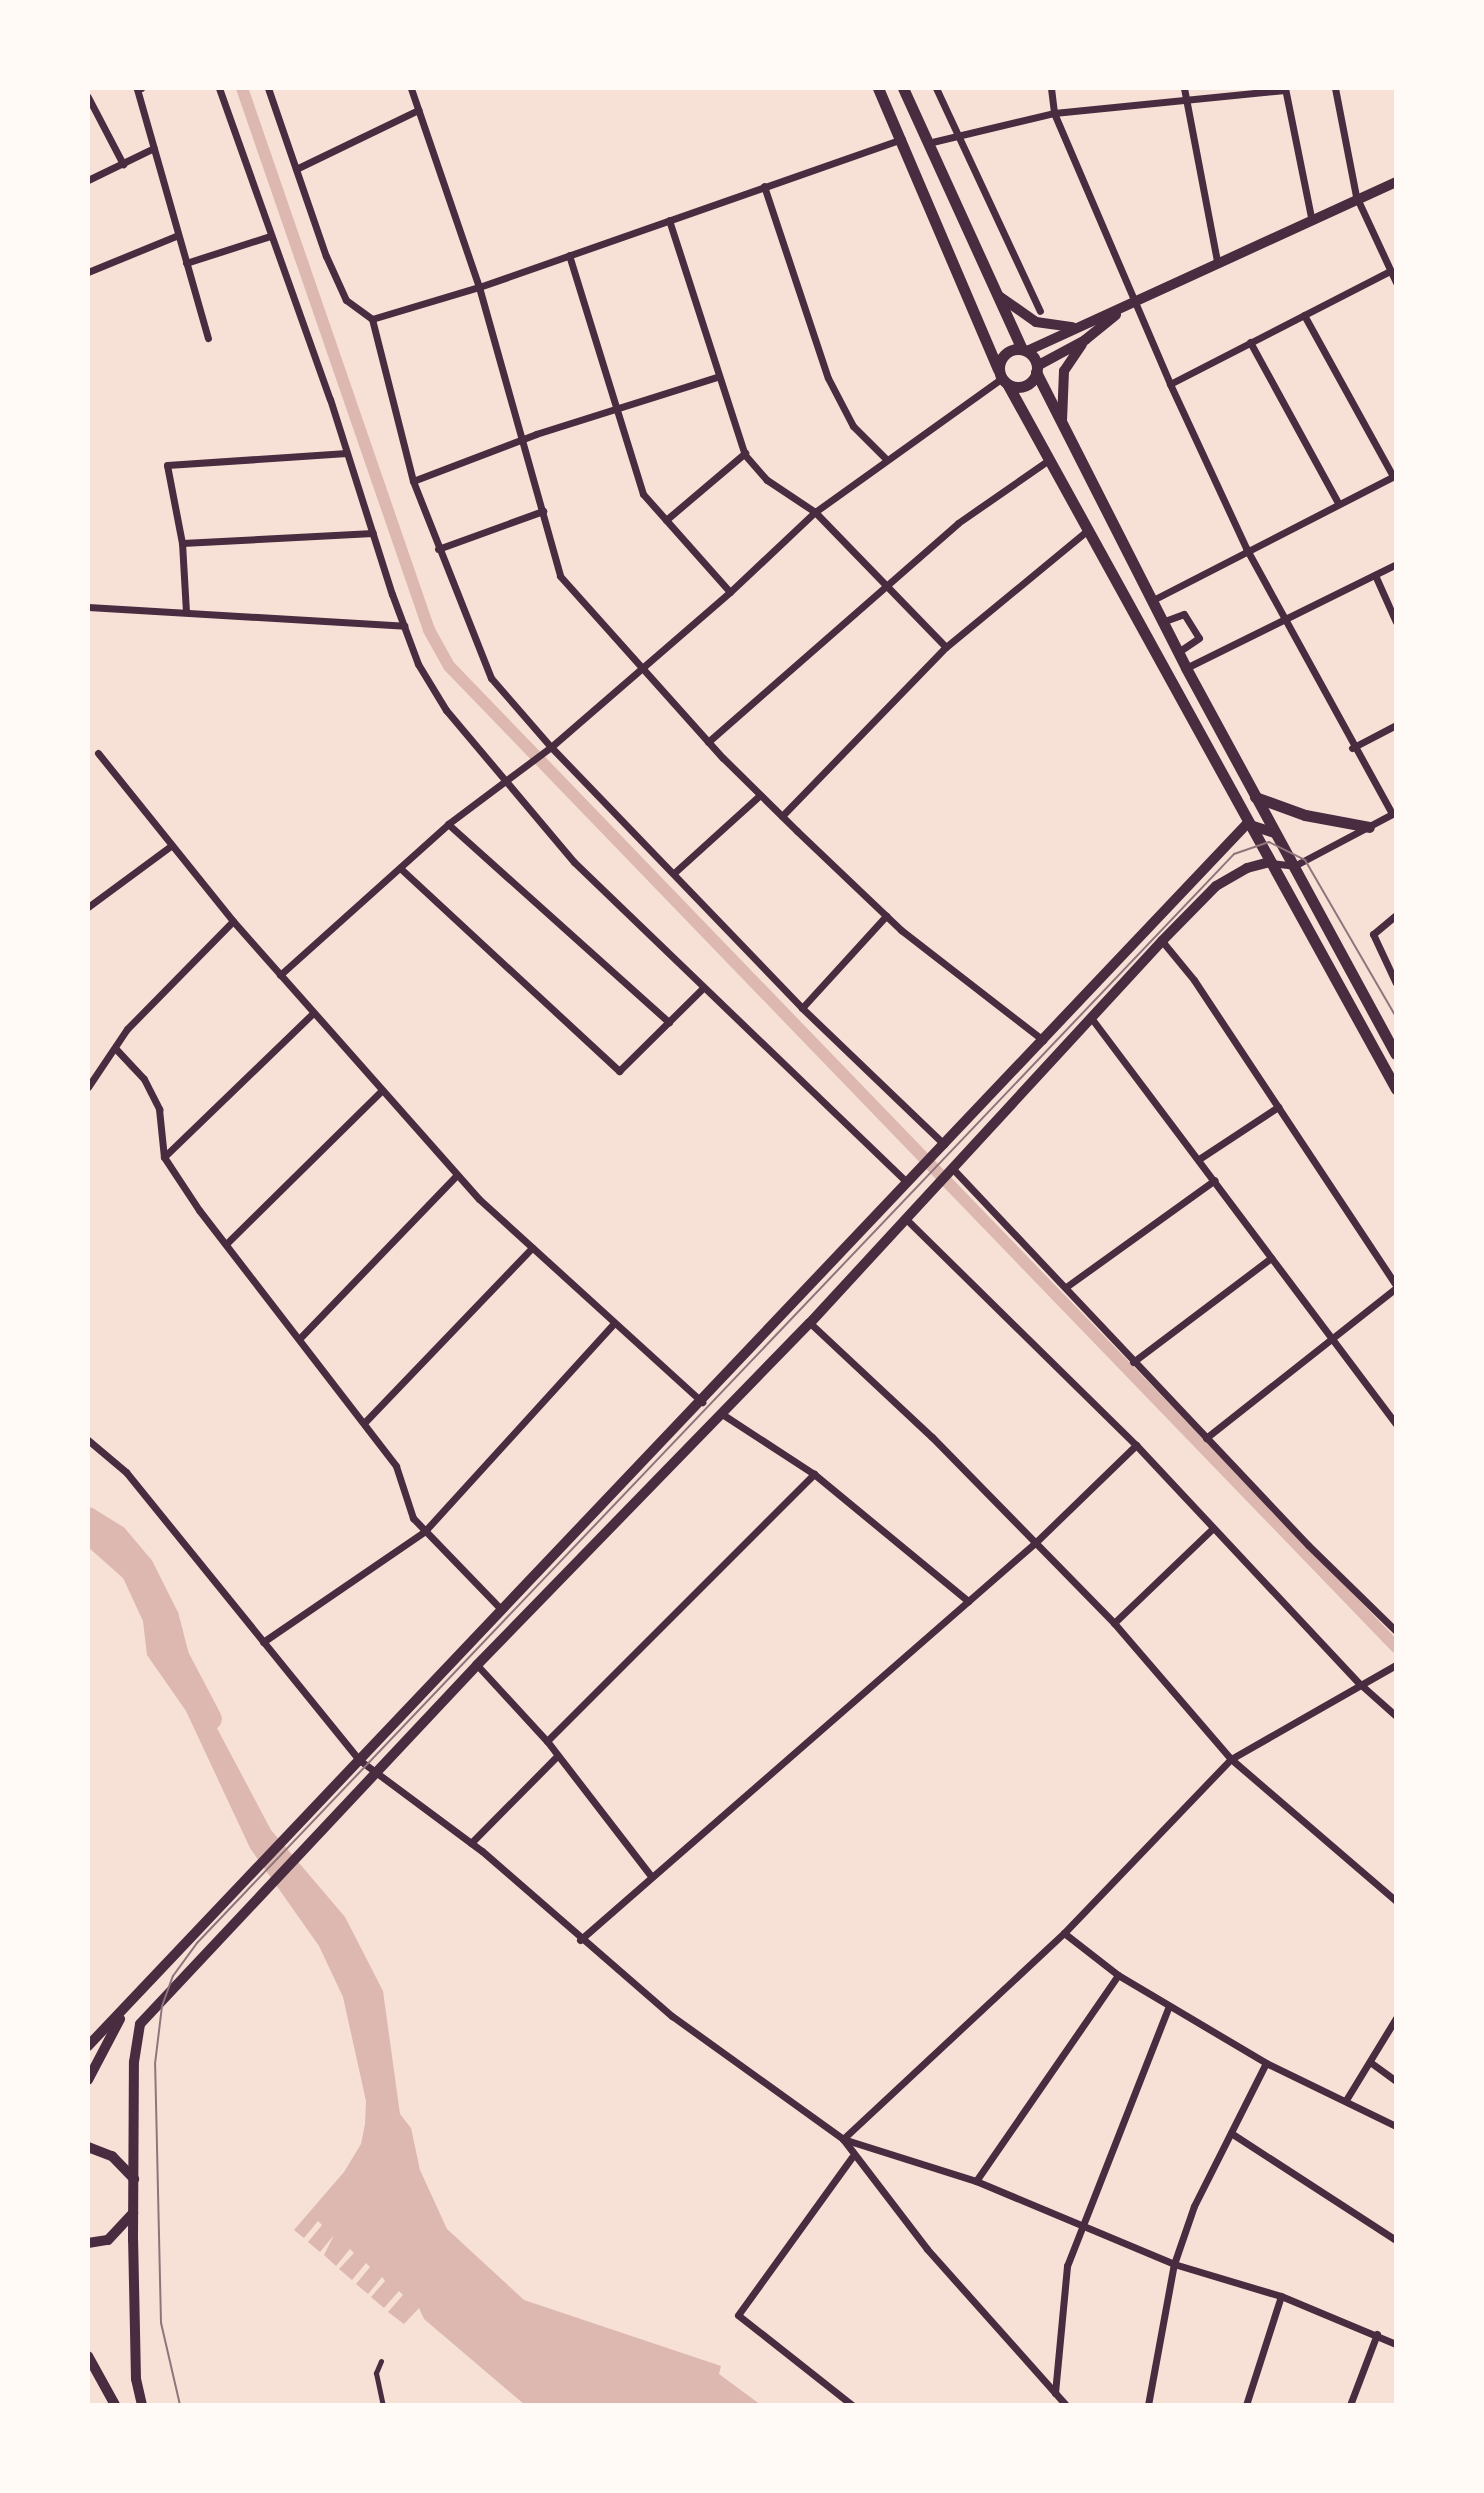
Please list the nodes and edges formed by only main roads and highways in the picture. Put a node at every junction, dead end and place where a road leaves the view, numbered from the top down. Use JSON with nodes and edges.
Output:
{"nodes":[{"id":1,"x":878,"y":88,"type":"edge"},
{"id":2,"x":903,"y":88,"type":"edge"},
{"id":3,"x":1396,"y":182,"type":"edge"},
{"id":4,"x":999,"y":296,"type":"junction"},
{"id":5,"x":1121,"y":311,"type":"junction"},
{"id":6,"x":1075,"y":327,"type":"junction"},
{"id":7,"x":1085,"y":340,"type":"junction"},
{"id":8,"x":1024,"y":350,"type":"junction"},
{"id":9,"x":1037,"y":369,"type":"junction"},
{"id":10,"x":1003,"y":377,"type":"junction"},
{"id":11,"x":1062,"y":423,"type":"junction"},
{"id":12,"x":1255,"y":797,"type":"junction"},
{"id":13,"x":1247,"y":824,"type":"junction"},
{"id":14,"x":1369,"y":827,"type":"road end"},
{"id":15,"x":1274,"y":833,"type":"junction"},
{"id":16,"x":1269,"y":862,"type":"junction"},
{"id":17,"x":1396,"y":1054,"type":"edge"},
{"id":18,"x":1396,"y":1089,"type":"edge"},
{"id":19,"x":126,"y":2007,"type":"junction"},
{"id":20,"x":88,"y":2046,"type":"edge"},
{"id":21,"x":88,"y":2080,"type":"edge"},
{"id":22,"x":88,"y":2147,"type":"edge"},
{"id":23,"x":135,"y":2181,"type":"junction"},
{"id":24,"x":134,"y":2211,"type":"junction"},
{"id":25,"x":88,"y":2243,"type":"edge"},
{"id":26,"x":88,"y":2356,"type":"edge"},
{"id":27,"x":115,"y":2405,"type":"edge"},
{"id":28,"x":142,"y":2405,"type":"edge"}],
"edges":[{"from":1,"to":10,"type":"main road"},
{"from":2,"to":4,"type":"main road"},
{"from":3,"to":5,"type":"main road"},
{"from":4,"to":6,"type":"main road"},
{"from":4,"to":8,"type":"main road"},
{"from":5,"to":6,"type":"main road"},
{"from":5,"to":7,"type":"main road"},
{"from":6,"to":8,"type":"main road"},
{"from":7,"to":9,"type":"main road"},
{"from":7,"to":11,"type":"main road"},
{"from":8,"to":9,"type":"main road"},
{"from":8,"to":10,"type":"main road"},
{"from":9,"to":10,"type":"main road"},
{"from":9,"to":11,"type":"main road"},
{"from":10,"to":13,"type":"main road"},
{"from":11,"to":12,"type":"main road"},
{"from":12,"to":14,"type":"main road"},
{"from":12,"to":15,"type":"main road"},
{"from":13,"to":15,"type":"main road"},
{"from":13,"to":16,"type":"main road"},
{"from":13,"to":19,"type":"main road"},
{"from":15,"to":17,"type":"main road"},
{"from":16,"to":18,"type":"main road"},
{"from":16,"to":23,"type":"main road"},
{"from":19,"to":20,"type":"main road"},
{"from":19,"to":21,"type":"main road"},
{"from":22,"to":23,"type":"main road"},
{"from":23,"to":24,"type":"main road"},
{"from":24,"to":25,"type":"main road"},
{"from":24,"to":28,"type":"main road"},
{"from":26,"to":27,"type":"main road"}]}
